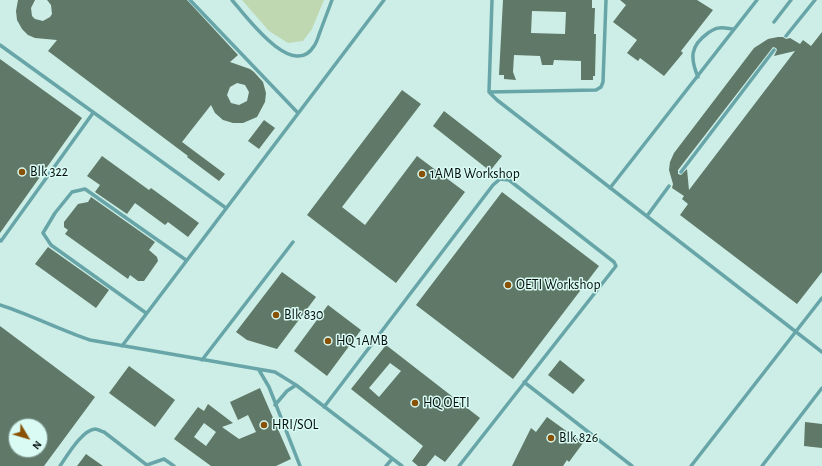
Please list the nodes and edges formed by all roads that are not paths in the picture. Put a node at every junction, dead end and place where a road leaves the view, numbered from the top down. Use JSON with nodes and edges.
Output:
{"nodes":[{"id":1,"x":190,"y":0,"type":"edge"},
{"id":2,"x":232,"y":0,"type":"edge"},
{"id":3,"x":332,"y":0,"type":"edge"},
{"id":4,"x":384,"y":0,"type":"edge"},
{"id":5,"x":492,"y":0,"type":"edge"},
{"id":6,"x":606,"y":0,"type":"edge"},
{"id":7,"x":757,"y":0,"type":"edge"},
{"id":8,"x":791,"y":0,"type":"edge"},
{"id":9,"x":815,"y":0,"type":"edge"},
{"id":10,"x":774,"y":22,"type":"dead end"},
{"id":11,"x":734,"y":29,"type":"junction"},
{"id":12,"x":786,"y":36,"type":"dead end"},
{"id":13,"x":0,"y":45,"type":"edge"},
{"id":14,"x":774,"y":50,"type":"dead end"},
{"id":15,"x":698,"y":77,"type":"junction"},
{"id":16,"x":489,"y":92,"type":"junction"},
{"id":17,"x":93,"y":113,"type":"junction"},
{"id":18,"x":298,"y":113,"type":"junction"},
{"id":19,"x":681,"y":172,"type":"dead end"},
{"id":20,"x":669,"y":186,"type":"dead end"},
{"id":21,"x":610,"y":188,"type":"junction"},
{"id":22,"x":226,"y":208,"type":"junction"},
{"id":23,"x":647,"y":216,"type":"junction"},
{"id":24,"x":0,"y":240,"type":"edge"},
{"id":25,"x":293,"y":242,"type":"dead end"},
{"id":26,"x":186,"y":260,"type":"junction"},
{"id":27,"x":822,"y":298,"type":"edge"},
{"id":28,"x":0,"y":305,"type":"edge"},
{"id":29,"x":146,"y":313,"type":"junction"},
{"id":30,"x":796,"y":332,"type":"junction"},
{"id":31,"x":122,"y":346,"type":"junction"},
{"id":32,"x":822,"y":352,"type":"edge"},
{"id":33,"x":202,"y":360,"type":"junction"},
{"id":34,"x":259,"y":370,"type":"junction"},
{"id":35,"x":524,"y":382,"type":"junction"},
{"id":36,"x":296,"y":385,"type":"junction"},
{"id":37,"x":822,"y":388,"type":"edge"},
{"id":38,"x":276,"y":404,"type":"junction"},
{"id":39,"x":324,"y":407,"type":"junction"},
{"id":40,"x":392,"y":458,"type":"junction"},
{"id":41,"x":60,"y":466,"type":"edge"},
{"id":42,"x":148,"y":466,"type":"edge"},
{"id":43,"x":174,"y":466,"type":"edge"},
{"id":44,"x":300,"y":466,"type":"edge"},
{"id":45,"x":386,"y":466,"type":"edge"},
{"id":46,"x":402,"y":466,"type":"edge"},
{"id":47,"x":459,"y":466,"type":"edge"},
{"id":48,"x":632,"y":466,"type":"edge"},
{"id":49,"x":691,"y":466,"type":"edge"},
{"id":50,"x":762,"y":466,"type":"edge"}],
"edges":[{"from":1,"to":18,"type":"lane"},
{"from":2,"to":3,"type":"lane"},
{"from":4,"to":18,"type":"lane"},
{"from":5,"to":16,"type":"lane"},
{"from":6,"to":16,"type":"lane"},
{"from":7,"to":11,"type":"lane"},
{"from":8,"to":10,"type":"lane"},
{"from":9,"to":12,"type":"lane"},
{"from":11,"to":15,"type":"lane"},
{"from":11,"to":15,"type":"lane"},
{"from":13,"to":17,"type":"lane"},
{"from":14,"to":19,"type":"lane"},
{"from":15,"to":21,"type":"lane"},
{"from":16,"to":21,"type":"lane"},
{"from":17,"to":22,"type":"lane"},
{"from":17,"to":24,"type":"lane"},
{"from":18,"to":22,"type":"lane"},
{"from":20,"to":23,"type":"lane"},
{"from":21,"to":23,"type":"lane"},
{"from":22,"to":26,"type":"lane"},
{"from":23,"to":30,"type":"lane"},
{"from":25,"to":33,"type":"lane"},
{"from":26,"to":29,"type":"lane"},
{"from":26,"to":29,"type":"lane"},
{"from":27,"to":30,"type":"lane"},
{"from":28,"to":31,"type":"lane"},
{"from":29,"to":31,"type":"lane"},
{"from":30,"to":32,"type":"lane"},
{"from":30,"to":49,"type":"lane"},
{"from":31,"to":33,"type":"lane"},
{"from":33,"to":34,"type":"lane"},
{"from":34,"to":36,"type":"lane"},
{"from":34,"to":38,"type":"lane"},
{"from":35,"to":39,"type":"lane"},
{"from":35,"to":47,"type":"lane"},
{"from":35,"to":48,"type":"lane"},
{"from":36,"to":38,"type":"lane"},
{"from":36,"to":39,"type":"lane"},
{"from":37,"to":50,"type":"lane"},
{"from":38,"to":44,"type":"lane"},
{"from":39,"to":40,"type":"lane"},
{"from":40,"to":45,"type":"lane"},
{"from":40,"to":46,"type":"lane"},
{"from":41,"to":42,"type":"lane"},
{"from":42,"to":43,"type":"lane"}]}
